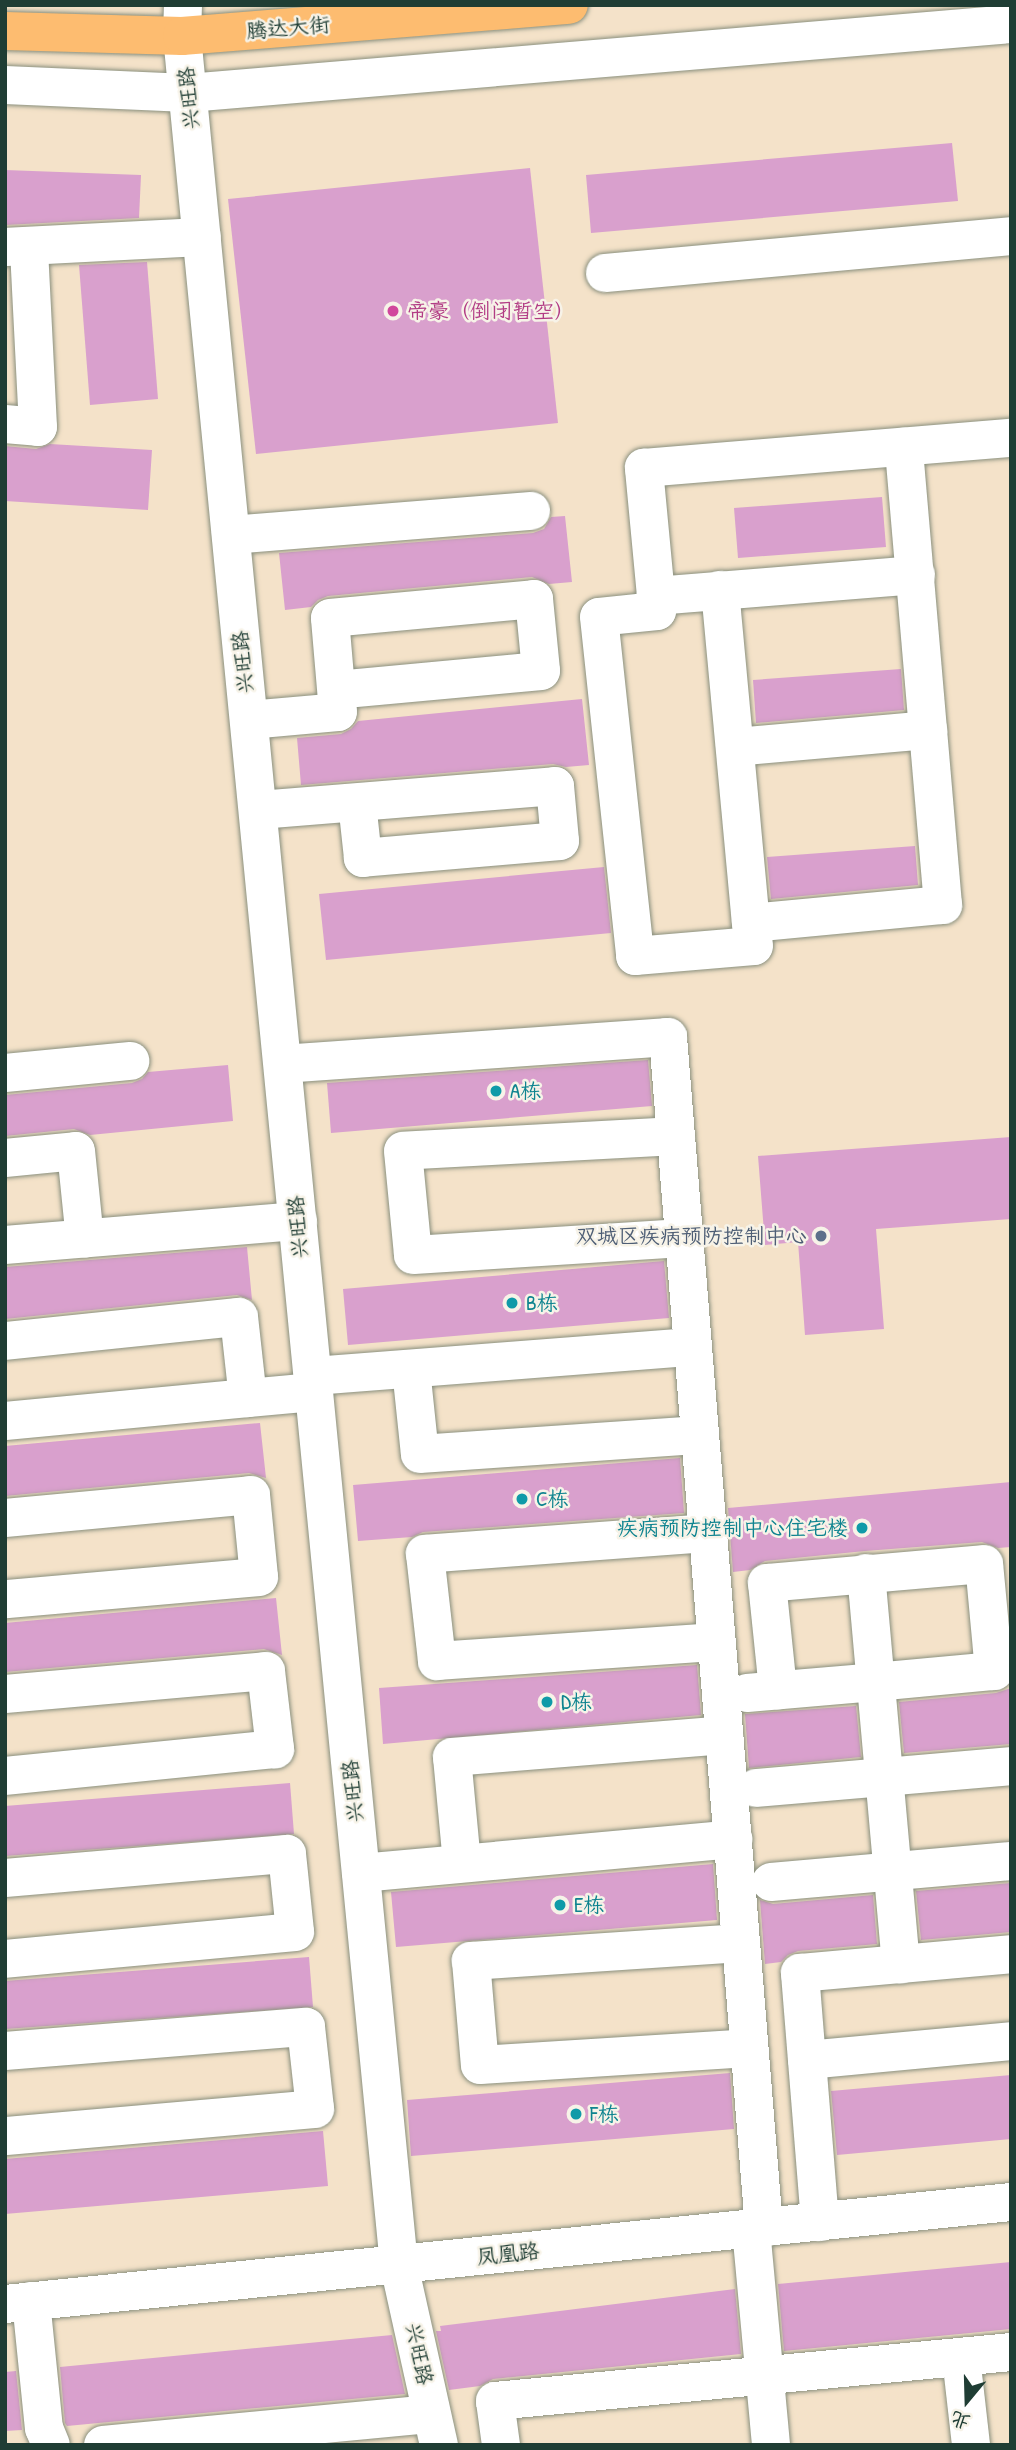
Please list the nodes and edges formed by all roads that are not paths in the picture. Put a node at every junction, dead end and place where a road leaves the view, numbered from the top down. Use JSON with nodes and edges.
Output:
{"nodes":[{"id":1,"x":569,"y":5,"type":"edge"},
{"id":2,"x":183,"y":21,"type":"edge"},
{"id":3,"x":1011,"y":24,"type":"edge"},
{"id":4,"x":5,"y":32,"type":"edge"},
{"id":5,"x":5,"y":85,"type":"edge"},
{"id":6,"x":188,"y":93,"type":"junction"},
{"id":7,"x":1011,"y":236,"type":"edge"},
{"id":8,"x":202,"y":237,"type":"junction"},
{"id":9,"x":17,"y":247,"type":"edge"},
{"id":10,"x":606,"y":273,"type":"dead end"},
{"id":11,"x":5,"y":424,"type":"edge"},
{"id":12,"x":1011,"y":438,"type":"edge"},
{"id":13,"x":904,"y":447,"type":"junction"},
{"id":14,"x":531,"y":512,"type":"dead end"},
{"id":15,"x":231,"y":535,"type":"junction"},
{"id":16,"x":916,"y":575,"type":"junction"},
{"id":17,"x":720,"y":590,"type":"junction"},
{"id":18,"x":656,"y":596,"type":"junction"},
{"id":19,"x":337,"y":690,"type":"junction"},
{"id":20,"x":249,"y":720,"type":"junction"},
{"id":21,"x":928,"y":730,"type":"junction"},
{"id":22,"x":735,"y":747,"type":"junction"},
{"id":23,"x":357,"y":803,"type":"junction"},
{"id":24,"x":259,"y":810,"type":"junction"},
{"id":25,"x":751,"y":923,"type":"junction"},
{"id":26,"x":130,"y":1061,"type":"dead end"},
{"id":27,"x":283,"y":1064,"type":"junction"},
{"id":28,"x":5,"y":1073,"type":"edge"},
{"id":29,"x":676,"y":1136,"type":"junction"},
{"id":30,"x":5,"y":1158,"type":"edge"},
{"id":31,"x":298,"y":1221,"type":"junction"},
{"id":32,"x":85,"y":1238,"type":"junction"},
{"id":33,"x":683,"y":1238,"type":"junction"},
{"id":34,"x":5,"y":1245,"type":"edge"},
{"id":35,"x":5,"y":1341,"type":"edge"},
{"id":36,"x":692,"y":1347,"type":"junction"},
{"id":37,"x":411,"y":1368,"type":"junction"},
{"id":38,"x":314,"y":1384,"type":"junction"},
{"id":39,"x":248,"y":1398,"type":"junction"},
{"id":40,"x":5,"y":1421,"type":"edge"},
{"id":41,"x":699,"y":1435,"type":"junction"},
{"id":42,"x":5,"y":1518,"type":"edge"},
{"id":43,"x":708,"y":1533,"type":"junction"},
{"id":44,"x":997,"y":1563,"type":"edge"},
{"id":45,"x":866,"y":1573,"type":"junction"},
{"id":46,"x":5,"y":1599,"type":"edge"},
{"id":47,"x":716,"y":1642,"type":"junction"},
{"id":48,"x":875,"y":1682,"type":"junction"},
{"id":49,"x":5,"y":1694,"type":"edge"},
{"id":50,"x":724,"y":1735,"type":"junction"},
{"id":51,"x":1011,"y":1766,"type":"edge"},
{"id":52,"x":5,"y":1776,"type":"edge"},
{"id":53,"x":884,"y":1776,"type":"junction"},
{"id":54,"x":756,"y":1788,"type":"dead end"},
{"id":55,"x":733,"y":1839,"type":"junction"},
{"id":56,"x":1011,"y":1861,"type":"edge"},
{"id":57,"x":462,"y":1863,"type":"junction"},
{"id":58,"x":892,"y":1872,"type":"junction"},
{"id":59,"x":361,"y":1873,"type":"junction"},
{"id":60,"x":5,"y":1878,"type":"edge"},
{"id":61,"x":771,"y":1882,"type":"dead end"},
{"id":62,"x":741,"y":1943,"type":"junction"},
{"id":63,"x":1011,"y":1954,"type":"edge"},
{"id":64,"x":5,"y":1959,"type":"edge"},
{"id":65,"x":901,"y":1964,"type":"junction"},
{"id":66,"x":1011,"y":2041,"type":"edge"},
{"id":67,"x":748,"y":2048,"type":"junction"},
{"id":68,"x":5,"y":2052,"type":"edge"},
{"id":69,"x":807,"y":2060,"type":"junction"},
{"id":70,"x":5,"y":2136,"type":"edge"},
{"id":71,"x":1011,"y":2202,"type":"edge"},
{"id":72,"x":820,"y":2222,"type":"junction"},
{"id":73,"x":757,"y":2228,"type":"junction"},
{"id":74,"x":399,"y":2265,"type":"junction"},
{"id":75,"x":18,"y":2302,"type":"edge"},
{"id":76,"x":1011,"y":2353,"type":"edge"},
{"id":77,"x":961,"y":2357,"type":"junction"},
{"id":78,"x":765,"y":2376,"type":"junction"},
{"id":79,"x":435,"y":2429,"type":"edge"},
{"id":80,"x":51,"y":2445,"type":"edge"},
{"id":81,"x":103,"y":2445,"type":"edge"},
{"id":82,"x":501,"y":2445,"type":"edge"},
{"id":83,"x":771,"y":2445,"type":"edge"},
{"id":84,"x":971,"y":2445,"type":"edge"}],
"edges":[{"from":1,"to":2,"type":"main road","name":"腾达大街"},
{"from":2,"to":4,"type":"main road","name":"腾达大街"},
{"from":2,"to":6,"type":"street","name":"兴旺路"},
{"from":3,"to":6,"type":"street"},
{"from":5,"to":6,"type":"street"},
{"from":6,"to":8,"type":"street","name":"兴旺路"},
{"from":7,"to":10,"type":"street"},
{"from":8,"to":9,"type":"street"},
{"from":8,"to":15,"type":"street","name":"兴旺路"},
{"from":9,"to":11,"type":"street"},
{"from":12,"to":13,"type":"street"},
{"from":13,"to":16,"type":"street"},
{"from":13,"to":18,"type":"street"},
{"from":14,"to":15,"type":"street"},
{"from":15,"to":20,"type":"street","name":"兴旺路"},
{"from":16,"to":17,"type":"street"},
{"from":16,"to":21,"type":"street"},
{"from":17,"to":18,"type":"street"},
{"from":17,"to":22,"type":"street"},
{"from":18,"to":25,"type":"street"},
{"from":19,"to":19,"type":"street"},
{"from":19,"to":20,"type":"street"},
{"from":20,"to":24,"type":"street","name":"兴旺路"},
{"from":21,"to":22,"type":"street"},
{"from":21,"to":25,"type":"street"},
{"from":22,"to":25,"type":"street"},
{"from":23,"to":23,"type":"street"},
{"from":23,"to":24,"type":"street"},
{"from":24,"to":27,"type":"street","name":"兴旺路"},
{"from":26,"to":28,"type":"street"},
{"from":27,"to":29,"type":"street"},
{"from":27,"to":31,"type":"street","name":"兴旺路"},
{"from":29,"to":33,"type":"street"},
{"from":29,"to":33,"type":"street"},
{"from":30,"to":32,"type":"street"},
{"from":31,"to":32,"type":"street"},
{"from":31,"to":38,"type":"street","name":"兴旺路"},
{"from":32,"to":34,"type":"street"},
{"from":33,"to":36,"type":"street"},
{"from":35,"to":39,"type":"street"},
{"from":36,"to":37,"type":"street"},
{"from":36,"to":41,"type":"street"},
{"from":37,"to":38,"type":"street"},
{"from":37,"to":41,"type":"street"},
{"from":38,"to":39,"type":"street"},
{"from":38,"to":59,"type":"street","name":"兴旺路"},
{"from":39,"to":40,"type":"street"},
{"from":41,"to":43,"type":"street"},
{"from":42,"to":46,"type":"street"},
{"from":43,"to":47,"type":"street"},
{"from":43,"to":47,"type":"street"},
{"from":44,"to":45,"type":"street"},
{"from":44,"to":48,"type":"street"},
{"from":45,"to":48,"type":"street"},
{"from":45,"to":48,"type":"street"},
{"from":47,"to":50,"type":"street"},
{"from":48,"to":53,"type":"street"},
{"from":49,"to":52,"type":"street"},
{"from":50,"to":55,"type":"street"},
{"from":50,"to":57,"type":"street"},
{"from":51,"to":53,"type":"street"},
{"from":53,"to":54,"type":"street"},
{"from":53,"to":58,"type":"street"},
{"from":55,"to":57,"type":"street"},
{"from":55,"to":62,"type":"street"},
{"from":56,"to":58,"type":"street"},
{"from":57,"to":59,"type":"street"},
{"from":58,"to":61,"type":"street"},
{"from":58,"to":65,"type":"street"},
{"from":59,"to":74,"type":"street","name":"兴旺路"},
{"from":60,"to":64,"type":"street"},
{"from":62,"to":67,"type":"street"},
{"from":62,"to":67,"type":"street"},
{"from":63,"to":65,"type":"street"},
{"from":65,"to":69,"type":"street"},
{"from":66,"to":69,"type":"street"},
{"from":67,"to":73,"type":"street"},
{"from":68,"to":70,"type":"street"},
{"from":69,"to":72,"type":"street"},
{"from":71,"to":72,"type":"street","name":"凤凰路"},
{"from":72,"to":73,"type":"street","name":"凤凰路"},
{"from":73,"to":74,"type":"street","name":"凤凰路"},
{"from":73,"to":78,"type":"street"},
{"from":74,"to":75,"type":"street","name":"凤凰路"},
{"from":74,"to":79,"type":"street","name":"兴旺路"},
{"from":75,"to":80,"type":"street"},
{"from":76,"to":77,"type":"street"},
{"from":77,"to":78,"type":"street"},
{"from":77,"to":84,"type":"street"},
{"from":78,"to":82,"type":"street"},
{"from":78,"to":83,"type":"street"},
{"from":79,"to":81,"type":"street"}]}
